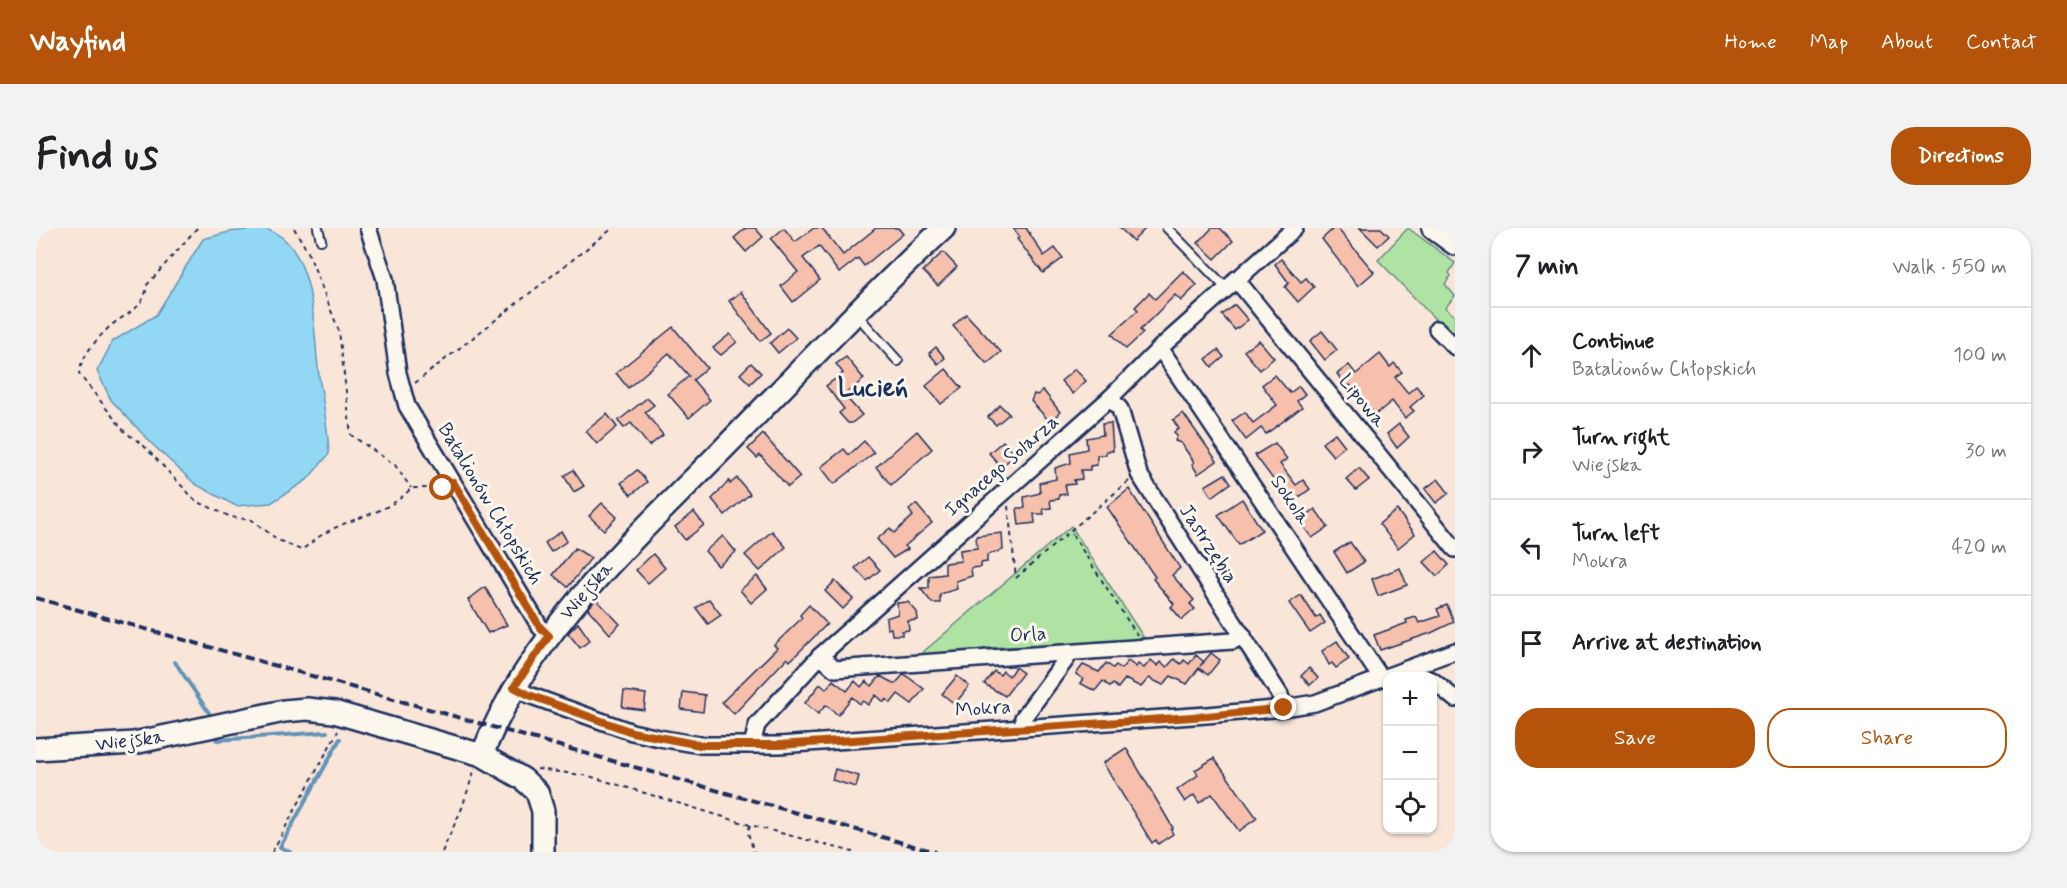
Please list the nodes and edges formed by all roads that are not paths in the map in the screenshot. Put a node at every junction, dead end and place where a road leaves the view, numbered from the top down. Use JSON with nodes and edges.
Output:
{"nodes":[{"id":1,"x":318,"y":228,"type":"edge"},
{"id":2,"x":368,"y":228,"type":"edge"},
{"id":3,"x":944,"y":228,"type":"edge"},
{"id":4,"x":1167,"y":228,"type":"edge"},
{"id":5,"x":1295,"y":228,"type":"edge"},
{"id":6,"x":1433,"y":228,"type":"edge"},
{"id":7,"x":321,"y":240,"type":"dead end"},
{"id":8,"x":1455,"y":244,"type":"edge"},
{"id":9,"x":1231,"y":284,"type":"junction"},
{"id":10,"x":855,"y":313,"type":"junction"},
{"id":11,"x":1437,"y":329,"type":"dead end"},
{"id":12,"x":1455,"y":347,"type":"edge"},
{"id":13,"x":1160,"y":348,"type":"junction"},
{"id":14,"x":898,"y":361,"type":"dead end"},
{"id":15,"x":1110,"y":398,"type":"junction"},
{"id":16,"x":1455,"y":549,"type":"edge"},
{"id":17,"x":1243,"y":635,"type":"junction"},
{"id":18,"x":549,"y":636,"type":"junction"},
{"id":19,"x":1455,"y":651,"type":"edge"},
{"id":20,"x":1068,"y":654,"type":"junction"},
{"id":21,"x":820,"y":656,"type":"junction"},
{"id":22,"x":1425,"y":670,"type":"edge"},
{"id":23,"x":1381,"y":678,"type":"junction"},
{"id":24,"x":1437,"y":684,"type":"edge"},
{"id":25,"x":514,"y":687,"type":"junction"},
{"id":26,"x":1455,"y":699,"type":"edge"},
{"id":27,"x":1284,"y":708,"type":"junction"},
{"id":28,"x":1024,"y":727,"type":"junction"},
{"id":29,"x":752,"y":745,"type":"junction"},
{"id":30,"x":36,"y":748,"type":"edge"},
{"id":31,"x":482,"y":755,"type":"junction"},
{"id":32,"x":543,"y":852,"type":"edge"}],
"edges":[{"from":1,"to":7,"type":"lane"},
{"from":2,"to":18,"type":"street","name":"Batalionów Chłopskich"},
{"from":3,"to":10,"type":"street","name":"Wiejska"},
{"from":4,"to":9,"type":"lane"},
{"from":5,"to":9,"type":"street","name":"Ignacego Solarza"},
{"from":6,"to":8,"type":"street"},
{"from":9,"to":13,"type":"street","name":"Ignacego Solarza"},
{"from":9,"to":16,"type":"street","name":"Lipowa"},
{"from":10,"to":14,"type":"lane"},
{"from":10,"to":18,"type":"street","name":"Wiejska"},
{"from":11,"to":12,"type":"street"},
{"from":13,"to":15,"type":"street","name":"Ignacego Solarza"},
{"from":13,"to":23,"type":"street","name":"Sokola"},
{"from":15,"to":17,"type":"street","name":"Jastrzębia"},
{"from":15,"to":21,"type":"street","name":"Ignacego Solarza"},
{"from":17,"to":20,"type":"street","name":"Orla"},
{"from":17,"to":27,"type":"street","name":"Jastrzębia"},
{"from":18,"to":25,"type":"street","name":"Wiejska"},
{"from":19,"to":22,"type":"street","name":"Mokra"},
{"from":20,"to":21,"type":"street","name":"Orla"},
{"from":20,"to":28,"type":"street"},
{"from":21,"to":29,"type":"street","name":"Ignacego Solarza"},
{"from":22,"to":23,"type":"street","name":"Mokra"},
{"from":23,"to":27,"type":"street","name":"Mokra"},
{"from":24,"to":26,"type":"street"},
{"from":25,"to":29,"type":"street","name":"Mokra"},
{"from":25,"to":31,"type":"street","name":"Wiejska"},
{"from":27,"to":28,"type":"street","name":"Mokra"},
{"from":28,"to":29,"type":"street","name":"Mokra"},
{"from":30,"to":31,"type":"street","name":"Wiejska"},
{"from":31,"to":32,"type":"street"}]}
